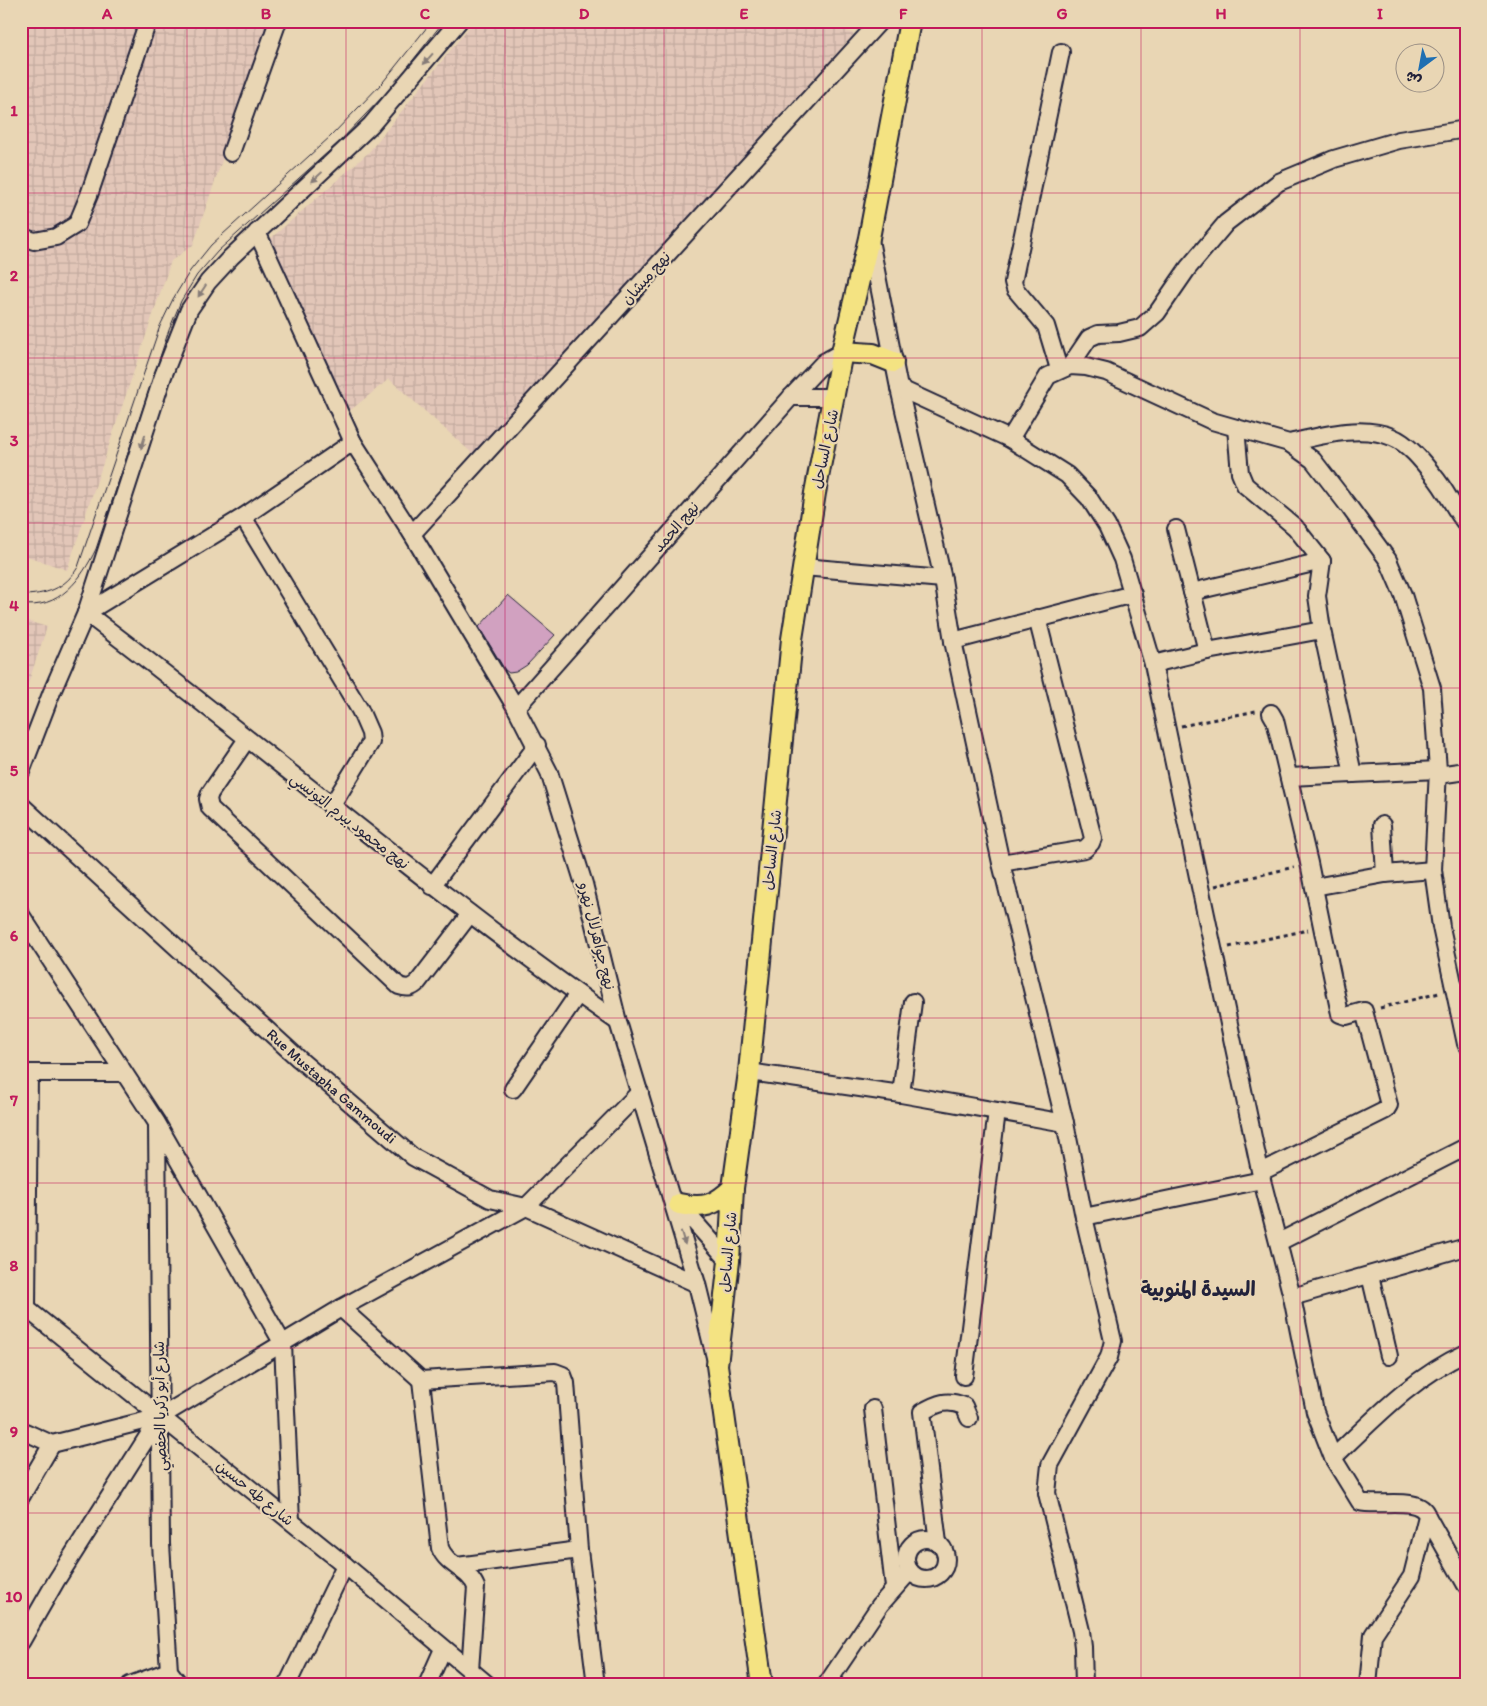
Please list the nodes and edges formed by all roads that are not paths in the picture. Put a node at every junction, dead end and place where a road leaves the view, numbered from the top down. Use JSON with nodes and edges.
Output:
{"nodes":[{"id":1,"x":148,"y":21,"type":"edge"},
{"id":2,"x":278,"y":21,"type":"edge"},
{"id":3,"x":459,"y":21,"type":"edge"},
{"id":4,"x":880,"y":21,"type":"edge"},
{"id":5,"x":910,"y":21,"type":"edge"},
{"id":6,"x":1061,"y":52,"type":"dead end"},
{"id":7,"x":1466,"y":129,"type":"edge"},
{"id":8,"x":231,"y":153,"type":"dead end"},
{"id":9,"x":258,"y":232,"type":"junction"},
{"id":10,"x":21,"y":236,"type":"edge"},
{"id":11,"x":869,"y":238,"type":"junction"},
{"id":12,"x":842,"y":352,"type":"junction"},
{"id":13,"x":894,"y":362,"type":"junction"},
{"id":14,"x":1065,"y":367,"type":"junction"},
{"id":15,"x":899,"y":388,"type":"junction"},
{"id":16,"x":791,"y":397,"type":"junction"},
{"id":17,"x":835,"y":397,"type":"junction"},
{"id":18,"x":1236,"y":428,"type":"junction"},
{"id":19,"x":1010,"y":438,"type":"junction"},
{"id":20,"x":353,"y":442,"type":"junction"},
{"id":21,"x":1289,"y":442,"type":"junction"},
{"id":22,"x":243,"y":517,"type":"junction"},
{"id":23,"x":1466,"y":524,"type":"edge"},
{"id":24,"x":1176,"y":529,"type":"dead end"},
{"id":25,"x":412,"y":534,"type":"junction"},
{"id":26,"x":1322,"y":561,"type":"junction"},
{"id":27,"x":803,"y":568,"type":"junction"},
{"id":28,"x":943,"y":579,"type":"junction"},
{"id":29,"x":1192,"y":592,"type":"junction"},
{"id":30,"x":1133,"y":594,"type":"junction"},
{"id":31,"x":86,"y":613,"type":"junction"},
{"id":32,"x":1038,"y":618,"type":"junction"},
{"id":33,"x":1322,"y":630,"type":"junction"},
{"id":34,"x":954,"y":640,"type":"junction"},
{"id":35,"x":1207,"y":651,"type":"junction"},
{"id":36,"x":1153,"y":664,"type":"junction"},
{"id":37,"x":516,"y":708,"type":"junction"},
{"id":38,"x":1271,"y":713,"type":"road end"},
{"id":39,"x":247,"y":739,"type":"junction"},
{"id":40,"x":537,"y":746,"type":"junction"},
{"id":41,"x":1466,"y":771,"type":"edge"},
{"id":42,"x":21,"y":772,"type":"edge"},
{"id":43,"x":1438,"y":773,"type":"junction"},
{"id":44,"x":1353,"y":774,"type":"junction"},
{"id":45,"x":1289,"y":777,"type":"junction"},
{"id":46,"x":21,"y":805,"type":"edge"},
{"id":47,"x":331,"y":807,"type":"junction"},
{"id":48,"x":1382,"y":825,"type":"dead end"},
{"id":49,"x":1001,"y":864,"type":"junction"},
{"id":50,"x":1433,"y":870,"type":"junction"},
{"id":51,"x":1385,"y":874,"type":"junction"},
{"id":52,"x":432,"y":886,"type":"junction"},
{"id":53,"x":1314,"y":887,"type":"junction"},
{"id":54,"x":470,"y":914,"type":"junction"},
{"id":55,"x":21,"y":915,"type":"edge"},
{"id":56,"x":578,"y":994,"type":"junction"},
{"id":57,"x":913,"y":1002,"type":"dead end"},
{"id":58,"x":618,"y":1022,"type":"junction"},
{"id":59,"x":1466,"y":1044,"type":"edge"},
{"id":60,"x":749,"y":1072,"type":"junction"},
{"id":61,"x":25,"y":1073,"type":"edge"},
{"id":62,"x":123,"y":1073,"type":"junction"},
{"id":63,"x":513,"y":1089,"type":"dead end"},
{"id":64,"x":640,"y":1092,"type":"junction"},
{"id":65,"x":901,"y":1094,"type":"junction"},
{"id":66,"x":997,"y":1111,"type":"junction"},
{"id":67,"x":156,"y":1123,"type":"junction"},
{"id":68,"x":1065,"y":1123,"type":"junction"},
{"id":69,"x":1466,"y":1147,"type":"edge"},
{"id":70,"x":1262,"y":1176,"type":"junction"},
{"id":71,"x":733,"y":1188,"type":"junction"},
{"id":72,"x":674,"y":1198,"type":"junction"},
{"id":73,"x":526,"y":1207,"type":"junction"},
{"id":74,"x":1084,"y":1217,"type":"junction"},
{"id":75,"x":1279,"y":1242,"type":"junction"},
{"id":76,"x":1466,"y":1247,"type":"edge"},
{"id":77,"x":729,"y":1260,"type":"junction"},
{"id":78,"x":1370,"y":1275,"type":"junction"},
{"id":79,"x":697,"y":1284,"type":"junction"},
{"id":80,"x":1292,"y":1297,"type":"junction"},
{"id":81,"x":24,"y":1306,"type":"edge"},
{"id":82,"x":341,"y":1308,"type":"junction"},
{"id":83,"x":283,"y":1344,"type":"junction"},
{"id":84,"x":1466,"y":1353,"type":"edge"},
{"id":85,"x":1389,"y":1356,"type":"dead end"},
{"id":86,"x":718,"y":1365,"type":"junction"},
{"id":87,"x":964,"y":1376,"type":"dead end"},
{"id":88,"x":421,"y":1380,"type":"junction"},
{"id":89,"x":873,"y":1409,"type":"dead end"},
{"id":90,"x":160,"y":1417,"type":"junction"},
{"id":91,"x":969,"y":1418,"type":"dead end"},
{"id":92,"x":21,"y":1430,"type":"edge"},
{"id":93,"x":52,"y":1444,"type":"junction"},
{"id":94,"x":1333,"y":1458,"type":"junction"},
{"id":95,"x":21,"y":1497,"type":"edge"},
{"id":96,"x":1427,"y":1516,"type":"junction"},
{"id":97,"x":291,"y":1521,"type":"junction"},
{"id":98,"x":938,"y":1543,"type":"junction"},
{"id":99,"x":579,"y":1550,"type":"junction"},
{"id":100,"x":345,"y":1565,"type":"junction"},
{"id":101,"x":457,"y":1566,"type":"junction"},
{"id":102,"x":910,"y":1571,"type":"junction"},
{"id":103,"x":1466,"y":1585,"type":"edge"},
{"id":104,"x":894,"y":1587,"type":"junction"},
{"id":105,"x":21,"y":1642,"type":"edge"},
{"id":106,"x":443,"y":1649,"type":"junction"},
{"id":107,"x":470,"y":1670,"type":"junction"},
{"id":108,"x":169,"y":1671,"type":"junction"},
{"id":109,"x":136,"y":1683,"type":"edge"},
{"id":110,"x":180,"y":1685,"type":"edge"},
{"id":111,"x":287,"y":1685,"type":"edge"},
{"id":112,"x":427,"y":1685,"type":"edge"},
{"id":113,"x":488,"y":1685,"type":"edge"},
{"id":114,"x":596,"y":1685,"type":"edge"},
{"id":115,"x":762,"y":1685,"type":"edge"},
{"id":116,"x":826,"y":1685,"type":"edge"},
{"id":117,"x":1084,"y":1685,"type":"edge"},
{"id":118,"x":1368,"y":1685,"type":"edge"}],
"edges":[{"from":1,"to":10,"type":"street"},
{"from":2,"to":8,"type":"street"},
{"from":3,"to":9,"type":"street","one_way":true},
{"from":4,"to":25,"type":"street","name":"نهج ميشان"},
{"from":5,"to":11,"type":"main road","name":"شارع الساحل"},
{"from":6,"to":14,"type":"street"},
{"from":7,"to":14,"type":"street"},
{"from":9,"to":20,"type":"street","name":"نهج جواهرلال نهرو"},
{"from":9,"to":31,"type":"street","one_way":true},
{"from":11,"to":12,"type":"main road","name":"شارع الساحل"},
{"from":11,"to":13,"type":"street"},
{"from":12,"to":13,"type":"main road"},
{"from":12,"to":16,"type":"street","name":"نهج الحمد"},
{"from":12,"to":17,"type":"main road","name":"شارع الساحل"},
{"from":13,"to":15,"type":"street"},
{"from":14,"to":18,"type":"street"},
{"from":14,"to":19,"type":"street"},
{"from":15,"to":19,"type":"street"},
{"from":15,"to":28,"type":"street"},
{"from":16,"to":17,"type":"street"},
{"from":16,"to":37,"type":"street","name":"نهج الحمد"},
{"from":17,"to":27,"type":"main road","name":"شارع الساحل"},
{"from":18,"to":21,"type":"street"},
{"from":18,"to":26,"type":"street"},
{"from":19,"to":30,"type":"street"},
{"from":20,"to":22,"type":"street"},
{"from":20,"to":25,"type":"street","name":"نهج جواهرلال نهرو"},
{"from":21,"to":23,"type":"street"},
{"from":21,"to":43,"type":"street"},
{"from":22,"to":31,"type":"street"},
{"from":22,"to":47,"type":"street"},
{"from":24,"to":29,"type":"street"},
{"from":25,"to":37,"type":"street","name":"نهج جواهرلال نهرو"},
{"from":26,"to":29,"type":"street"},
{"from":26,"to":33,"type":"street"},
{"from":27,"to":28,"type":"street"},
{"from":27,"to":60,"type":"main road","name":"شارع الساحل"},
{"from":28,"to":34,"type":"street"},
{"from":29,"to":35,"type":"street"},
{"from":30,"to":32,"type":"street"},
{"from":30,"to":36,"type":"street"},
{"from":31,"to":39,"type":"street","name":"نهج محمود بيرم التونسي"},
{"from":31,"to":42,"type":"street"},
{"from":32,"to":34,"type":"street"},
{"from":32,"to":49,"type":"street"},
{"from":33,"to":35,"type":"street"},
{"from":33,"to":44,"type":"street"},
{"from":34,"to":49,"type":"street"},
{"from":35,"to":36,"type":"street"},
{"from":36,"to":70,"type":"street"},
{"from":37,"to":40,"type":"street","name":"نهج جواهرلال نهرو"},
{"from":38,"to":45,"type":"street"},
{"from":39,"to":47,"type":"street","name":"نهج محمود بيرم التونسي"},
{"from":39,"to":54,"type":"street"},
{"from":40,"to":52,"type":"street"},
{"from":40,"to":58,"type":"street","name":"نهج جواهرلال نهرو"},
{"from":41,"to":43,"type":"street"},
{"from":43,"to":44,"type":"street"},
{"from":43,"to":50,"type":"street"},
{"from":44,"to":45,"type":"street"},
{"from":45,"to":53,"type":"street"},
{"from":46,"to":73,"type":"street","name":"Rue Mustapha Gammoudi"},
{"from":47,"to":52,"type":"street","name":"نهج محمود بيرم التونسي"},
{"from":48,"to":51,"type":"street"},
{"from":49,"to":68,"type":"street"},
{"from":50,"to":51,"type":"street"},
{"from":50,"to":59,"type":"street"},
{"from":51,"to":53,"type":"street"},
{"from":52,"to":54,"type":"street","name":"نهج محمود بيرم التونسي"},
{"from":53,"to":70,"type":"street"},
{"from":54,"to":56,"type":"street","name":"نهج محمود بيرم التونسي"},
{"from":55,"to":62,"type":"street"},
{"from":56,"to":58,"type":"street","name":"نهج محمود بيرم التونسي"},
{"from":56,"to":63,"type":"street"},
{"from":57,"to":65,"type":"street"},
{"from":58,"to":64,"type":"street","name":"نهج جواهرلال نهرو"},
{"from":60,"to":65,"type":"street"},
{"from":60,"to":71,"type":"main road","name":"شارع الساحل"},
{"from":61,"to":62,"type":"street"},
{"from":61,"to":81,"type":"street"},
{"from":62,"to":67,"type":"street"},
{"from":64,"to":72,"type":"street","name":"نهج جواهرلال نهرو"},
{"from":64,"to":73,"type":"street"},
{"from":65,"to":66,"type":"street"},
{"from":66,"to":68,"type":"street"},
{"from":66,"to":87,"type":"street"},
{"from":67,"to":83,"type":"street"},
{"from":67,"to":90,"type":"street","name":"شارع أبو زكريا الحفصي"},
{"from":68,"to":74,"type":"street"},
{"from":69,"to":75,"type":"street"},
{"from":70,"to":74,"type":"street"},
{"from":70,"to":75,"type":"street"},
{"from":71,"to":72,"type":"main road"},
{"from":71,"to":77,"type":"main road","name":"شارع الساحل"},
{"from":72,"to":77,"type":"street"},
{"from":72,"to":79,"type":"street","name":"نهج جواهرلال نهرو","one_way":true},
{"from":73,"to":79,"type":"street","name":"Rue Mustapha Gammoudi"},
{"from":73,"to":82,"type":"street"},
{"from":74,"to":117,"type":"street"},
{"from":75,"to":80,"type":"street"},
{"from":76,"to":78,"type":"street"},
{"from":77,"to":86,"type":"main road","name":"شارع الساحل"},
{"from":78,"to":80,"type":"street"},
{"from":78,"to":85,"type":"street"},
{"from":79,"to":86,"type":"street","name":"نهج جواهرلال نهرو"},
{"from":80,"to":94,"type":"street"},
{"from":81,"to":90,"type":"street","name":"شارع طه حسين"},
{"from":82,"to":83,"type":"street"},
{"from":82,"to":88,"type":"street"},
{"from":83,"to":90,"type":"street"},
{"from":83,"to":97,"type":"street"},
{"from":84,"to":94,"type":"street"},
{"from":86,"to":115,"type":"main road","name":"شارع الساحل"},
{"from":88,"to":99,"type":"street"},
{"from":88,"to":101,"type":"street"},
{"from":89,"to":104,"type":"street"},
{"from":90,"to":93,"type":"street"},
{"from":90,"to":97,"type":"street","name":"شارع طه حسين"},
{"from":90,"to":105,"type":"street"},
{"from":90,"to":108,"type":"street","name":"شارع أبو زكريا الحفصي"},
{"from":91,"to":98,"type":"street"},
{"from":92,"to":93,"type":"street"},
{"from":93,"to":95,"type":"street"},
{"from":94,"to":96,"type":"street"},
{"from":96,"to":103,"type":"street"},
{"from":96,"to":118,"type":"street"},
{"from":97,"to":100,"type":"street","name":"شارع طه حسين"},
{"from":98,"to":102,"type":"street"},
{"from":98,"to":102,"type":"street"},
{"from":99,"to":101,"type":"street"},
{"from":99,"to":114,"type":"street"},
{"from":100,"to":106,"type":"street","name":"شارع طه حسين"},
{"from":100,"to":111,"type":"street"},
{"from":101,"to":107,"type":"street"},
{"from":102,"to":104,"type":"street"},
{"from":104,"to":116,"type":"street"},
{"from":106,"to":107,"type":"street","name":"شارع طه حسين"},
{"from":106,"to":112,"type":"street"},
{"from":107,"to":113,"type":"street","name":"شارع طه حسين"},
{"from":108,"to":109,"type":"street"},
{"from":108,"to":110,"type":"street"}]}
